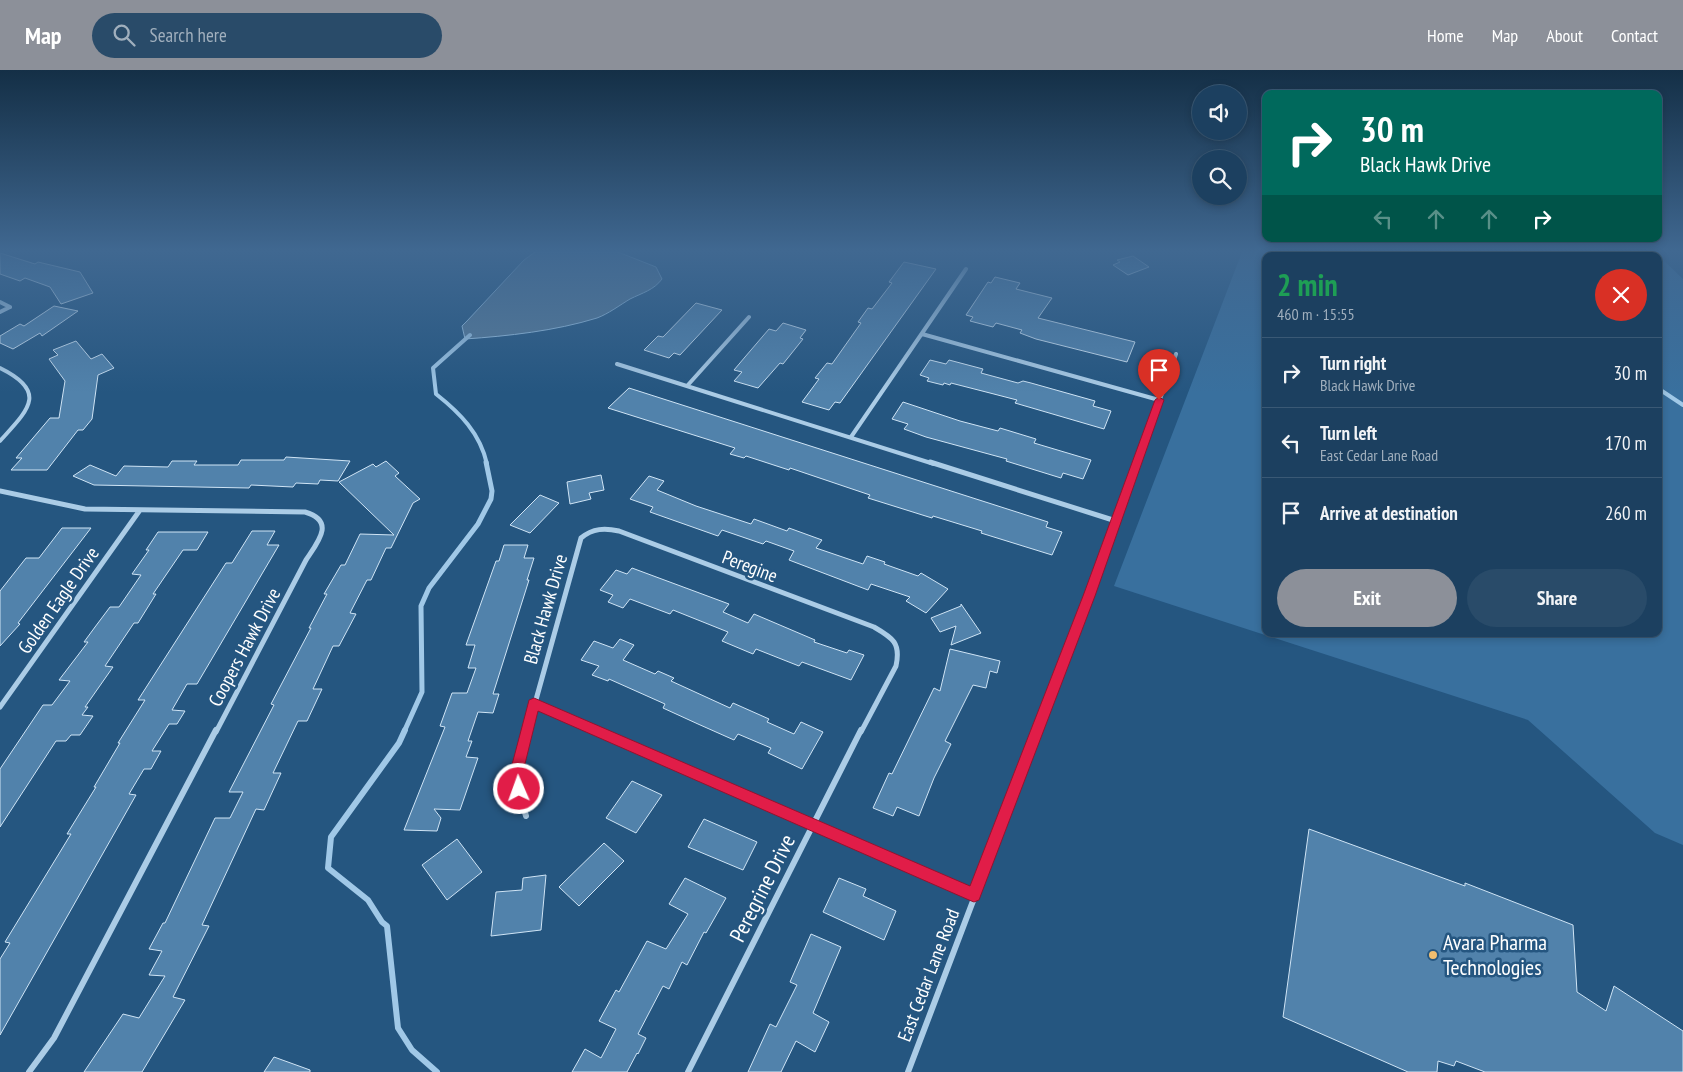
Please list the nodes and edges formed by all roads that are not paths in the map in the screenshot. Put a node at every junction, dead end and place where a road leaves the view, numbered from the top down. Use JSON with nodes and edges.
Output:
{"nodes":[{"id":1,"x":946,"y":299,"type":"edge"},
{"id":2,"x":0,"y":302,"type":"edge"},
{"id":3,"x":0,"y":312,"type":"edge"},
{"id":4,"x":749,"y":317,"type":"dead end"},
{"id":5,"x":922,"y":334,"type":"junction"},
{"id":6,"x":1176,"y":354,"type":"dead end"},
{"id":7,"x":617,"y":364,"type":"dead end"},
{"id":8,"x":0,"y":368,"type":"edge"},
{"id":9,"x":687,"y":386,"type":"junction"},
{"id":10,"x":1159,"y":400,"type":"junction"},
{"id":11,"x":851,"y":438,"type":"junction"},
{"id":12,"x":0,"y":441,"type":"edge"},
{"id":13,"x":0,"y":491,"type":"edge"},
{"id":14,"x":140,"y":510,"type":"junction"},
{"id":15,"x":1116,"y":521,"type":"junction"},
{"id":16,"x":594,"y":530,"type":"joint"},
{"id":17,"x":894,"y":639,"type":"joint"},
{"id":18,"x":534,"y":704,"type":"junction"},
{"id":19,"x":0,"y":707,"type":"edge"},
{"id":20,"x":526,"y":816,"type":"dead end"},
{"id":21,"x":813,"y":825,"type":"junction"},
{"id":22,"x":974,"y":895,"type":"junction"},
{"id":23,"x":29,"y":1072,"type":"edge"},
{"id":24,"x":688,"y":1072,"type":"edge"},
{"id":25,"x":908,"y":1072,"type":"edge"}],
"edges":[{"from":1,"to":5,"type":"street"},
{"from":2,"to":3,"type":"street"},
{"from":4,"to":9,"type":"street"},
{"from":5,"to":10,"type":"street"},
{"from":5,"to":11,"type":"street"},
{"from":6,"to":10,"type":"street","name":"East Cedar Lane Road"},
{"from":7,"to":9,"type":"street"},
{"from":8,"to":12,"type":"street"},
{"from":9,"to":11,"type":"street"},
{"from":10,"to":15,"type":"street","name":"East Cedar Lane Road"},
{"from":11,"to":15,"type":"street"},
{"from":13,"to":14,"type":"street","name":"Coopers Hawk Drive"},
{"from":14,"to":19,"type":"street","name":"Golden Eagle Drive"},
{"from":14,"to":23,"type":"street","name":"Coopers Hawk Drive"},
{"from":15,"to":22,"type":"street","name":"East Cedar Lane Road"},
{"from":16,"to":17,"type":"street","name":"Peregine"},
{"from":16,"to":18,"type":"street","name":"Black Hawk Drive"},
{"from":17,"to":21,"type":"street","name":"Peregrine Drive"},
{"from":18,"to":20,"type":"street","name":"Black Hawk Drive"},
{"from":18,"to":21,"type":"street"},
{"from":21,"to":22,"type":"street"},
{"from":21,"to":24,"type":"street","name":"Peregrine Drive"},
{"from":22,"to":25,"type":"street","name":"East Cedar Lane Road"}]}
